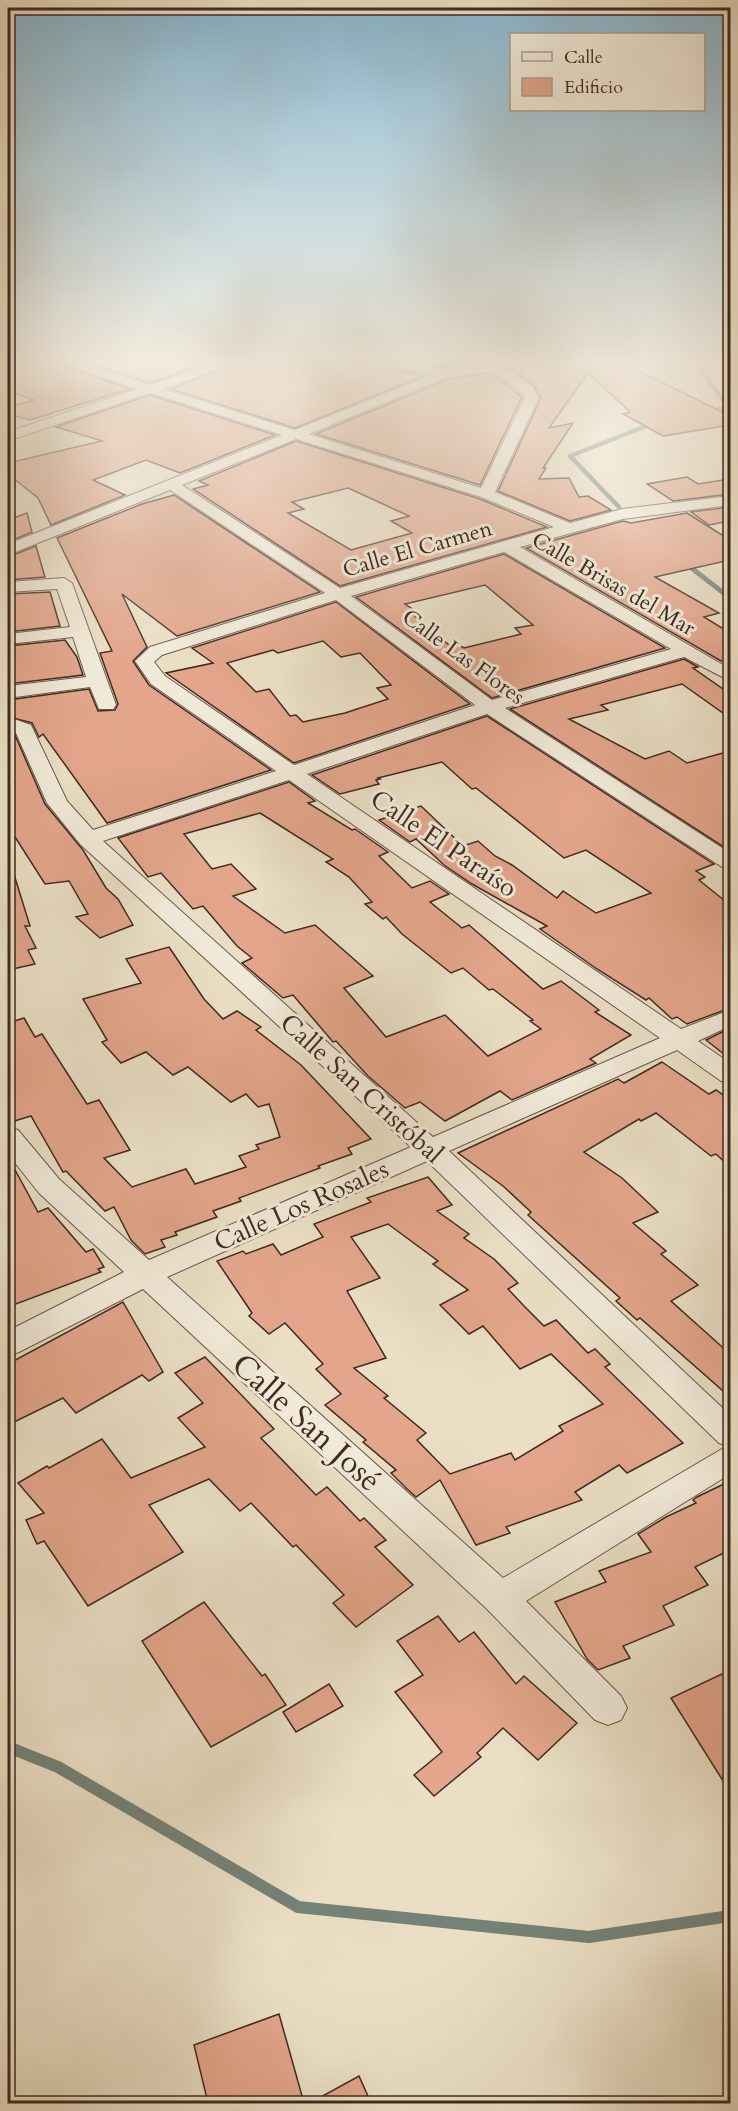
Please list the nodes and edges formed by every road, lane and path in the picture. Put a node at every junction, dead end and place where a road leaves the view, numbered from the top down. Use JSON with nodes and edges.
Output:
{"nodes":[{"id":1,"x":235,"y":460,"type":"edge"},
{"id":2,"x":379,"y":460,"type":"edge"},
{"id":3,"x":502,"y":460,"type":"edge"},
{"id":4,"x":172,"y":485,"type":"junction"},
{"id":5,"x":486,"y":494,"type":"junction"},
{"id":6,"x":730,"y":500,"type":"edge"},
{"id":7,"x":569,"y":528,"type":"junction"},
{"id":8,"x":506,"y":546,"type":"junction"},
{"id":9,"x":8,"y":550,"type":"edge"},
{"id":10,"x":8,"y":587,"type":"edge"},
{"id":11,"x":338,"y":594,"type":"junction"},
{"id":12,"x":82,"y":631,"type":"junction"},
{"id":13,"x":8,"y":639,"type":"edge"},
{"id":14,"x":156,"y":651,"type":"joint"},
{"id":15,"x":686,"y":651,"type":"junction"},
{"id":16,"x":730,"y":676,"type":"edge"},
{"id":17,"x":97,"y":681,"type":"junction"},
{"id":18,"x":8,"y":692,"type":"edge"},
{"id":19,"x":106,"y":705,"type":"dead end"},
{"id":20,"x":489,"y":706,"type":"junction"},
{"id":21,"x":12,"y":727,"type":"edge"},
{"id":22,"x":291,"y":773,"type":"junction"},
{"id":23,"x":88,"y":839,"type":"junction"},
{"id":24,"x":730,"y":862,"type":"edge"},
{"id":25,"x":730,"y":1017,"type":"edge"},
{"id":26,"x":679,"y":1039,"type":"junction"},
{"id":27,"x":730,"y":1075,"type":"edge"},
{"id":28,"x":8,"y":1136,"type":"edge"},
{"id":29,"x":429,"y":1148,"type":"junction"},
{"id":30,"x":146,"y":1274,"type":"junction"},
{"id":31,"x":8,"y":1344,"type":"edge"},
{"id":32,"x":730,"y":1434,"type":"edge"},
{"id":33,"x":730,"y":1458,"type":"edge"},
{"id":34,"x":500,"y":1598,"type":"junction"},
{"id":35,"x":609,"y":1708,"type":"dead end"}],
"edges":[{"from":1,"to":4,"type":"street"},
{"from":2,"to":5,"type":"street"},
{"from":3,"to":5,"type":"street"},
{"from":4,"to":9,"type":"street"},
{"from":4,"to":11,"type":"street","name":"Calle Las Flores"},
{"from":5,"to":7,"type":"street"},
{"from":6,"to":7,"type":"street","name":"Calle El Carmen"},
{"from":7,"to":8,"type":"street","name":"Calle El Carmen"},
{"from":8,"to":11,"type":"street","name":"Calle El Carmen"},
{"from":8,"to":15,"type":"street","name":"Calle Brisas del Mar"},
{"from":10,"to":12,"type":"street"},
{"from":11,"to":14,"type":"street","name":"Calle El Carmen"},
{"from":11,"to":20,"type":"street","name":"Calle Las Flores"},
{"from":12,"to":13,"type":"street"},
{"from":12,"to":17,"type":"street"},
{"from":14,"to":22,"type":"street","name":"Calle El Paraíso"},
{"from":15,"to":16,"type":"street","name":"Calle Brisas del Mar"},
{"from":15,"to":20,"type":"street"},
{"from":17,"to":18,"type":"street"},
{"from":17,"to":19,"type":"street"},
{"from":20,"to":22,"type":"street"},
{"from":20,"to":24,"type":"street","name":"Calle Las Flores"},
{"from":21,"to":23,"type":"street","name":"Calle San Cristóbal"},
{"from":22,"to":23,"type":"street"},
{"from":22,"to":26,"type":"street","name":"Calle El Paraíso"},
{"from":23,"to":29,"type":"street","name":"Calle San Cristóbal"},
{"from":25,"to":26,"type":"street","name":"Calle Los Rosales"},
{"from":26,"to":27,"type":"street","name":"Calle El Paraíso"},
{"from":26,"to":29,"type":"street","name":"Calle Los Rosales"},
{"from":28,"to":30,"type":"street","name":"Calle San José"},
{"from":29,"to":30,"type":"street","name":"Calle Los Rosales"},
{"from":29,"to":32,"type":"street","name":"Calle San Cristóbal"},
{"from":30,"to":31,"type":"street","name":"Calle Los Rosales"},
{"from":30,"to":34,"type":"street","name":"Calle San José"},
{"from":33,"to":34,"type":"street"},
{"from":34,"to":35,"type":"street","name":"Calle San José"}]}
